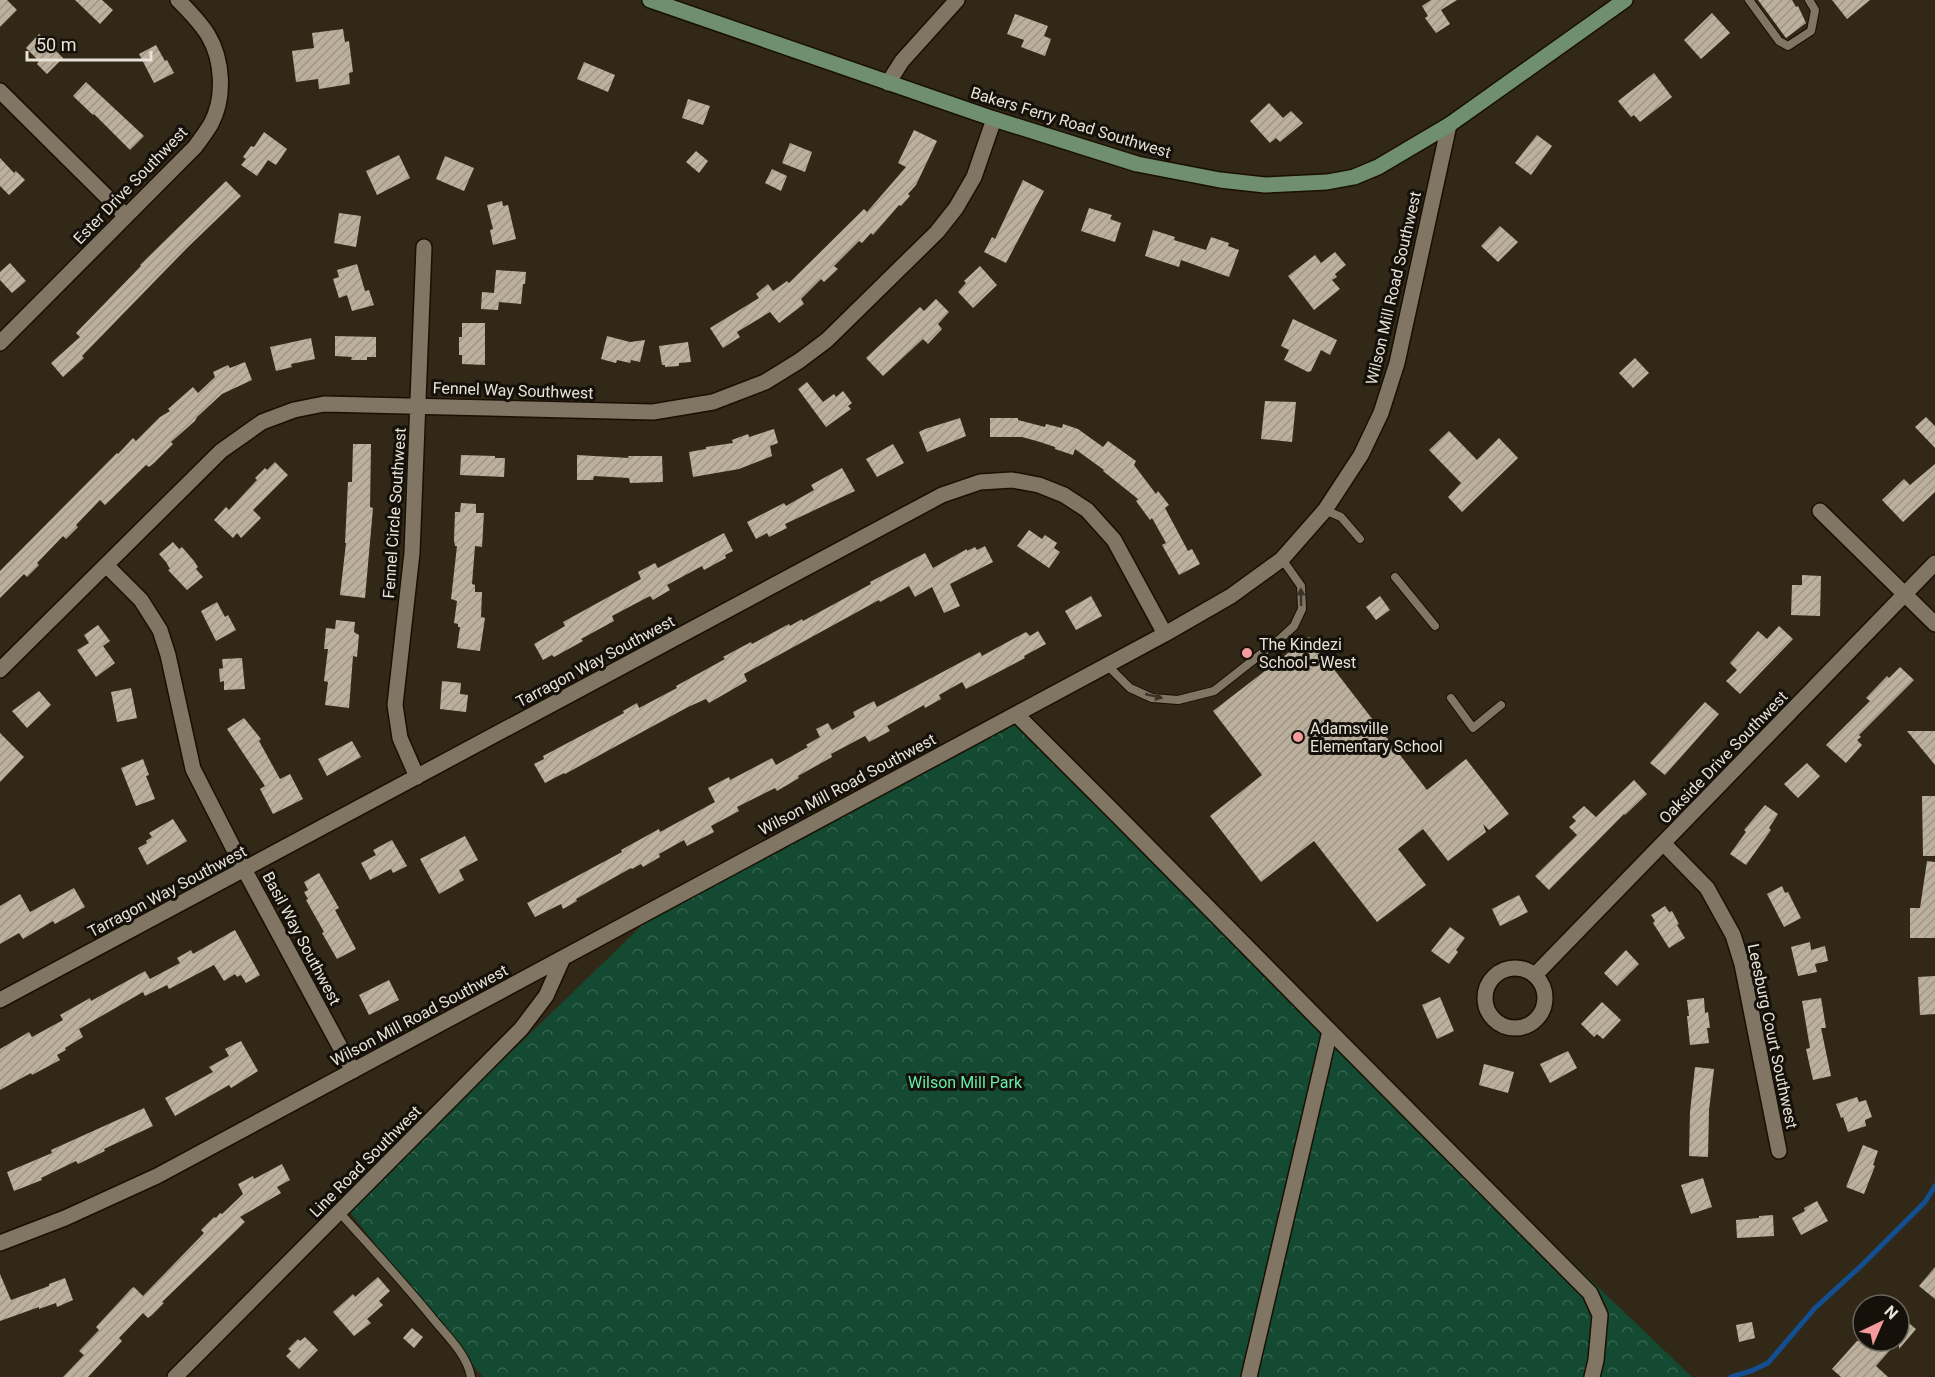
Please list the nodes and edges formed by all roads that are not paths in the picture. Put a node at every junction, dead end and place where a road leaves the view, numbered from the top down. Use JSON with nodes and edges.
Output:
{"nodes":[{"id":1,"x":178,"y":0,"type":"edge"},
{"id":2,"x":650,"y":0,"type":"edge"},
{"id":3,"x":957,"y":0,"type":"edge"},
{"id":4,"x":1625,"y":0,"type":"edge"},
{"id":5,"x":1749,"y":0,"type":"edge"},
{"id":6,"x":1809,"y":0,"type":"edge"},
{"id":7,"x":888,"y":83,"type":"junction"},
{"id":8,"x":0,"y":91,"type":"edge"},
{"id":9,"x":994,"y":119,"type":"junction"},
{"id":10,"x":1449,"y":125,"type":"junction"},
{"id":11,"x":126,"y":216,"type":"junction"},
{"id":12,"x":424,"y":247,"type":"dead end"},
{"id":13,"x":0,"y":343,"type":"edge"},
{"id":14,"x":418,"y":405,"type":"junction"},
{"id":15,"x":1325,"y":510,"type":"junction"},
{"id":16,"x":1820,"y":512,"type":"dead end"},
{"id":17,"x":1359,"y":539,"type":"dead end"},
{"id":18,"x":1281,"y":560,"type":"junction"},
{"id":19,"x":1935,"y":563,"type":"edge"},
{"id":20,"x":106,"y":565,"type":"junction"},
{"id":21,"x":1395,"y":577,"type":"dead end"},
{"id":22,"x":1905,"y":594,"type":"junction"},
{"id":23,"x":1935,"y":624,"type":"edge"},
{"id":24,"x":1435,"y":626,"type":"dead end"},
{"id":25,"x":1165,"y":634,"type":"junction"},
{"id":26,"x":1107,"y":665,"type":"junction"},
{"id":27,"x":0,"y":670,"type":"edge"},
{"id":28,"x":1451,"y":698,"type":"dead end"},
{"id":29,"x":1501,"y":705,"type":"dead end"},
{"id":30,"x":1016,"y":714,"type":"junction"},
{"id":31,"x":417,"y":777,"type":"junction"},
{"id":32,"x":1664,"y":844,"type":"junction"},
{"id":33,"x":244,"y":869,"type":"junction"},
{"id":34,"x":562,"y":958,"type":"junction"},
{"id":35,"x":1535,"y":975,"type":"junction"},
{"id":36,"x":0,"y":1000,"type":"edge"},
{"id":37,"x":1330,"y":1031,"type":"junction"},
{"id":38,"x":353,"y":1071,"type":"junction"},
{"id":39,"x":1779,"y":1151,"type":"dead end"},
{"id":40,"x":339,"y":1212,"type":"junction"},
{"id":41,"x":0,"y":1243,"type":"edge"},
{"id":42,"x":176,"y":1377,"type":"edge"},
{"id":43,"x":471,"y":1377,"type":"edge"},
{"id":44,"x":1249,"y":1377,"type":"edge"},
{"id":45,"x":1592,"y":1377,"type":"edge"}],
"edges":[{"from":1,"to":11,"type":"street","name":"Ester Drive Southwest"},
{"from":2,"to":7,"type":"street","name":"Bakers Ferry Road Southwest"},
{"from":3,"to":7,"type":"street"},
{"from":4,"to":10,"type":"street","name":"Bakers Ferry Road Southwest"},
{"from":5,"to":6,"type":"lane"},
{"from":7,"to":9,"type":"street","name":"Bakers Ferry Road Southwest"},
{"from":8,"to":11,"type":"street"},
{"from":9,"to":10,"type":"street","name":"Bakers Ferry Road Southwest"},
{"from":9,"to":14,"type":"street","name":"Fennel Way Southwest"},
{"from":10,"to":15,"type":"street","name":"Wilson Mill Road Southwest"},
{"from":11,"to":13,"type":"street","name":"Ester Drive Southwest"},
{"from":12,"to":14,"type":"street","name":"Fennel Circle Southwest"},
{"from":14,"to":20,"type":"street","name":"Fennel Way Southwest"},
{"from":14,"to":31,"type":"street","name":"Fennel Circle Southwest"},
{"from":15,"to":17,"type":"lane"},
{"from":15,"to":18,"type":"street","name":"Wilson Mill Road Southwest"},
{"from":16,"to":22,"type":"street"},
{"from":18,"to":25,"type":"street","name":"Wilson Mill Road Southwest"},
{"from":26,"to":18,"type":"lane","one_way":true},
{"from":19,"to":22,"type":"street","name":"Oakside Drive Southwest"},
{"from":20,"to":27,"type":"street","name":"Fennel Way Southwest"},
{"from":20,"to":33,"type":"street","name":"Basil Way Southwest"},
{"from":21,"to":24,"type":"lane"},
{"from":22,"to":23,"type":"street"},
{"from":22,"to":32,"type":"street","name":"Oakside Drive Southwest"},
{"from":25,"to":26,"type":"street","name":"Wilson Mill Road Southwest"},
{"from":25,"to":31,"type":"street","name":"Tarragon Way Southwest"},
{"from":26,"to":30,"type":"street","name":"Wilson Mill Road Southwest"},
{"from":28,"to":29,"type":"lane"},
{"from":30,"to":34,"type":"street","name":"Wilson Mill Road Southwest"},
{"from":30,"to":37,"type":"street"},
{"from":31,"to":33,"type":"street","name":"Tarragon Way Southwest"},
{"from":32,"to":35,"type":"street","name":"Oakside Drive Southwest"},
{"from":32,"to":39,"type":"street","name":"Leesburg Court Southwest"},
{"from":33,"to":36,"type":"street","name":"Tarragon Way Southwest"},
{"from":33,"to":38,"type":"street","name":"Basil Way Southwest"},
{"from":34,"to":38,"type":"street","name":"Wilson Mill Road Southwest"},
{"from":34,"to":40,"type":"street","name":"Line Road Southwest"},
{"from":35,"to":35,"type":"street"},
{"from":37,"to":44,"type":"street"},
{"from":37,"to":45,"type":"street"},
{"from":38,"to":41,"type":"street","name":"Wilson Mill Road Southwest"},
{"from":40,"to":42,"type":"street","name":"Line Road Southwest"},
{"from":40,"to":43,"type":"lane"}]}
